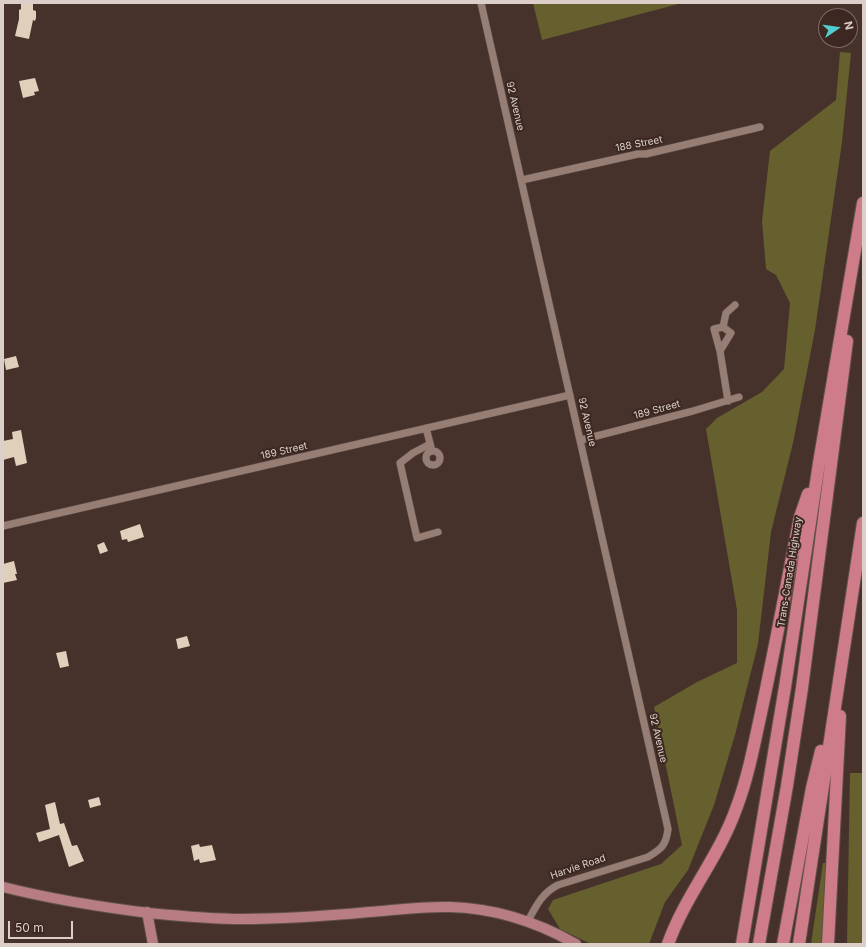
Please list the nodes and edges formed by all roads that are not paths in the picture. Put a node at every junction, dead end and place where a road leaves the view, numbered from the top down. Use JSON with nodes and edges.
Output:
{"nodes":[{"id":1,"x":481,"y":3,"type":"edge"},
{"id":2,"x":760,"y":127,"type":"dead end"},
{"id":3,"x":522,"y":180,"type":"junction"},
{"id":4,"x":863,"y":203,"type":"edge"},
{"id":5,"x":863,"y":209,"type":"edge"},
{"id":6,"x":735,"y":305,"type":"dead end"},
{"id":7,"x":723,"y":327,"type":"junction"},
{"id":8,"x":720,"y":351,"type":"junction"},
{"id":9,"x":570,"y":395,"type":"junction"},
{"id":10,"x":739,"y":398,"type":"dead end"},
{"id":11,"x":728,"y":401,"type":"junction"},
{"id":12,"x":426,"y":428,"type":"junction"},
{"id":13,"x":581,"y":440,"type":"junction"},
{"id":14,"x":819,"y":462,"type":"junction"},
{"id":15,"x":863,"y":523,"type":"edge"},
{"id":16,"x":3,"y":526,"type":"edge"},
{"id":17,"x":438,"y":532,"type":"dead end"},
{"id":18,"x":844,"y":644,"type":"junction"},
{"id":19,"x":837,"y":692,"type":"junction"},
{"id":20,"x":664,"y":845,"type":"joint"},
{"id":21,"x":3,"y":887,"type":"edge"},
{"id":22,"x":147,"y":912,"type":"junction"},
{"id":23,"x":528,"y":921,"type":"junction"},
{"id":24,"x":153,"y":944,"type":"edge"},
{"id":25,"x":576,"y":944,"type":"edge"},
{"id":26,"x":668,"y":944,"type":"edge"},
{"id":27,"x":742,"y":944,"type":"edge"},
{"id":28,"x":760,"y":944,"type":"edge"},
{"id":29,"x":783,"y":944,"type":"edge"},
{"id":30,"x":800,"y":944,"type":"edge"},
{"id":31,"x":828,"y":944,"type":"edge"}],
"edges":[{"from":1,"to":3,"type":"street","name":"92 Avenue"},
{"from":2,"to":3,"type":"street","name":"188 Street"},
{"from":3,"to":9,"type":"street","name":"92 Avenue"},
{"from":4,"to":14,"type":"highway","name":"Trans-Canada Highway"},
{"from":5,"to":28,"type":"highway"},
{"from":6,"to":7,"type":"street"},
{"from":7,"to":8,"type":"street"},
{"from":7,"to":8,"type":"street"},
{"from":8,"to":11,"type":"street"},
{"from":9,"to":12,"type":"street","name":"189 Street"},
{"from":9,"to":13,"type":"street","name":"92 Avenue"},
{"from":10,"to":11,"type":"street","name":"189 Street"},
{"from":11,"to":13,"type":"street","name":"189 Street"},
{"from":12,"to":16,"type":"street","name":"189 Street"},
{"from":12,"to":17,"type":"street"},
{"from":13,"to":20,"type":"street","name":"92 Avenue"},
{"from":14,"to":26,"type":"highway"},
{"from":14,"to":27,"type":"highway","name":"Trans-Canada Highway"},
{"from":15,"to":18,"type":"highway"},
{"from":18,"to":19,"type":"highway"},
{"from":18,"to":31,"type":"highway"},
{"from":19,"to":29,"type":"highway"},
{"from":19,"to":30,"type":"highway"},
{"from":20,"to":23,"type":"street","name":"Harvie Road"},
{"from":21,"to":22,"type":"main road"},
{"from":22,"to":23,"type":"main road"},
{"from":22,"to":24,"type":"main road"},
{"from":23,"to":25,"type":"main road"}]}
